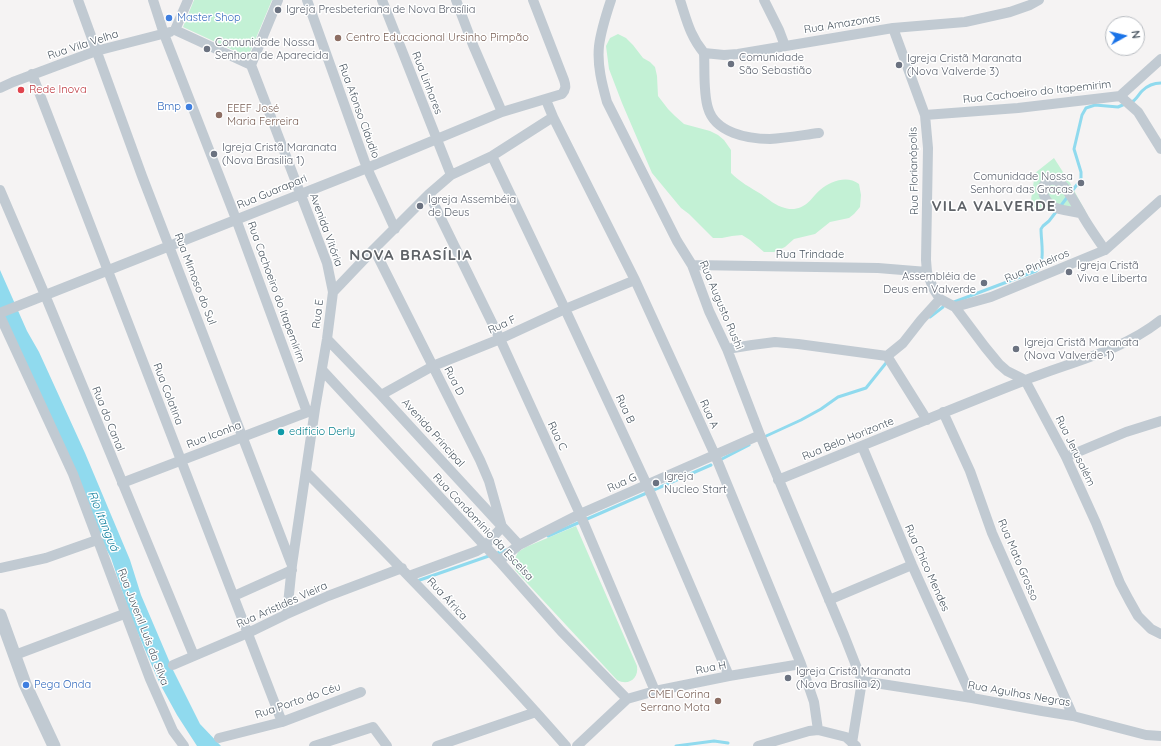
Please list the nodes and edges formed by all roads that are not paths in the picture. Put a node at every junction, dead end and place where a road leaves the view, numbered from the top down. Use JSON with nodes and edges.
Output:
{"nodes":[{"id":1,"x":78,"y":0,"type":"edge"},
{"id":2,"x":152,"y":0,"type":"edge"},
{"id":3,"x":188,"y":0,"type":"edge"},
{"id":4,"x":278,"y":0,"type":"edge"},
{"id":5,"x":307,"y":0,"type":"edge"},
{"id":6,"x":382,"y":0,"type":"edge"},
{"id":7,"x":456,"y":0,"type":"edge"},
{"id":8,"x":533,"y":0,"type":"edge"},
{"id":9,"x":611,"y":0,"type":"edge"},
{"id":10,"x":680,"y":0,"type":"edge"},
{"id":11,"x":764,"y":0,"type":"edge"},
{"id":12,"x":1039,"y":0,"type":"edge"},
{"id":13,"x":893,"y":28,"type":"junction"},
{"id":14,"x":175,"y":30,"type":"junction"},
{"id":15,"x":164,"y":34,"type":"junction"},
{"id":16,"x":785,"y":46,"type":"junction"},
{"id":17,"x":96,"y":51,"type":"junction"},
{"id":18,"x":704,"y":53,"type":"junction"},
{"id":19,"x":1161,"y":59,"type":"edge"},
{"id":20,"x":251,"y":65,"type":"junction"},
{"id":21,"x":32,"y":74,"type":"junction"},
{"id":22,"x":0,"y":88,"type":"edge"},
{"id":23,"x":1120,"y":96,"type":"junction"},
{"id":24,"x":546,"y":100,"type":"junction"},
{"id":25,"x":502,"y":112,"type":"junction"},
{"id":26,"x":925,"y":115,"type":"junction"},
{"id":27,"x":553,"y":117,"type":"junction"},
{"id":28,"x":819,"y":133,"type":"dead end"},
{"id":29,"x":436,"y":139,"type":"junction"},
{"id":30,"x":1161,"y":149,"type":"edge"},
{"id":31,"x":492,"y":156,"type":"junction"},
{"id":32,"x":367,"y":168,"type":"junction"},
{"id":33,"x":451,"y":175,"type":"junction"},
{"id":34,"x":0,"y":190,"type":"edge"},
{"id":35,"x":300,"y":194,"type":"junction"},
{"id":36,"x":429,"y":194,"type":"junction"},
{"id":37,"x":1161,"y":200,"type":"edge"},
{"id":38,"x":1080,"y":213,"type":"dead end"},
{"id":39,"x":236,"y":219,"type":"junction"},
{"id":40,"x":394,"y":228,"type":"junction"},
{"id":41,"x":169,"y":246,"type":"junction"},
{"id":42,"x":374,"y":249,"type":"junction"},
{"id":43,"x":1105,"y":250,"type":"junction"},
{"id":44,"x":692,"y":265,"type":"junction"},
{"id":45,"x":108,"y":270,"type":"junction"},
{"id":46,"x":927,"y":272,"type":"junction"},
{"id":47,"x":635,"y":280,"type":"junction"},
{"id":48,"x":333,"y":292,"type":"junction"},
{"id":49,"x":45,"y":295,"type":"junction"},
{"id":50,"x":940,"y":299,"type":"junction"},
{"id":51,"x":954,"y":307,"type":"junction"},
{"id":52,"x":565,"y":309,"type":"junction"},
{"id":53,"x":1,"y":314,"type":"edge"},
{"id":54,"x":1161,"y":320,"type":"edge"},
{"id":55,"x":328,"y":339,"type":"junction"},
{"id":56,"x":500,"y":339,"type":"junction"},
{"id":57,"x":727,"y":350,"type":"junction"},
{"id":58,"x":887,"y":356,"type":"junction"},
{"id":59,"x":433,"y":366,"type":"junction"},
{"id":60,"x":322,"y":371,"type":"junction"},
{"id":61,"x":1024,"y":380,"type":"junction"},
{"id":62,"x":381,"y":395,"type":"junction"},
{"id":63,"x":311,"y":411,"type":"junction"},
{"id":64,"x":943,"y":412,"type":"junction"},
{"id":65,"x":927,"y":420,"type":"junction"},
{"id":66,"x":1161,"y":421,"type":"edge"},
{"id":67,"x":760,"y":435,"type":"junction"},
{"id":68,"x":243,"y":437,"type":"junction"},
{"id":69,"x":862,"y":446,"type":"junction"},
{"id":70,"x":714,"y":455,"type":"junction"},
{"id":71,"x":1066,"y":457,"type":"junction"},
{"id":72,"x":181,"y":461,"type":"junction"},
{"id":73,"x":306,"y":472,"type":"junction"},
{"id":74,"x":778,"y":480,"type":"junction"},
{"id":75,"x":122,"y":484,"type":"junction"},
{"id":76,"x":647,"y":485,"type":"junction"},
{"id":77,"x":580,"y":514,"type":"junction"},
{"id":78,"x":502,"y":527,"type":"junction"},
{"id":79,"x":97,"y":540,"type":"junction"},
{"id":80,"x":519,"y":545,"type":"junction"},
{"id":81,"x":484,"y":547,"type":"junction"},
{"id":82,"x":498,"y":561,"type":"junction"},
{"id":83,"x":912,"y":565,"type":"junction"},
{"id":84,"x":0,"y":568,"type":"edge"},
{"id":85,"x":292,"y":568,"type":"junction"},
{"id":86,"x":402,"y":568,"type":"junction"},
{"id":87,"x":409,"y":576,"type":"junction"},
{"id":88,"x":234,"y":596,"type":"junction"},
{"id":89,"x":829,"y":600,"type":"junction"},
{"id":90,"x":124,"y":614,"type":"junction"},
{"id":91,"x":287,"y":614,"type":"junction"},
{"id":92,"x":0,"y":615,"type":"edge"},
{"id":93,"x":248,"y":633,"type":"junction"},
{"id":94,"x":1161,"y":634,"type":"edge"},
{"id":95,"x":15,"y":655,"type":"junction"},
{"id":96,"x":194,"y":656,"type":"junction"},
{"id":97,"x":801,"y":664,"type":"junction"},
{"id":98,"x":173,"y":665,"type":"dead end"},
{"id":99,"x":729,"y":676,"type":"junction"},
{"id":100,"x":866,"y":681,"type":"junction"},
{"id":101,"x":655,"y":691,"type":"junction"},
{"id":102,"x":361,"y":692,"type":"dead end"},
{"id":103,"x":972,"y":698,"type":"junction"},
{"id":104,"x":627,"y":699,"type":"junction"},
{"id":105,"x":536,"y":712,"type":"junction"},
{"id":106,"x":1073,"y":716,"type":"junction"},
{"id":107,"x":282,"y":722,"type":"junction"},
{"id":108,"x":818,"y":730,"type":"junction"},
{"id":109,"x":1161,"y":736,"type":"edge"},
{"id":110,"x":219,"y":738,"type":"dead end"},
{"id":111,"x":767,"y":744,"type":"edge"},
{"id":112,"x":855,"y":745,"type":"edge"},
{"id":113,"x":54,"y":746,"type":"edge"},
{"id":114,"x":184,"y":746,"type":"edge"},
{"id":115,"x":314,"y":746,"type":"edge"},
{"id":116,"x":387,"y":746,"type":"edge"},
{"id":117,"x":436,"y":746,"type":"edge"},
{"id":118,"x":566,"y":746,"type":"edge"},
{"id":119,"x":577,"y":746,"type":"edge"},
{"id":120,"x":758,"y":746,"type":"edge"}],
"edges":[{"from":1,"to":17,"type":"street","name":"Rua Mimoso do Sul"},
{"from":2,"to":15,"type":"street","name":"Rua Cachoeiro do Itapemirim"},
{"from":3,"to":14,"type":"street"},
{"from":4,"to":20,"type":"street"},
{"from":5,"to":32,"type":"street","name":"Rua Afonso Cláudio"},
{"from":6,"to":29,"type":"street","name":"Rua Linhares"},
{"from":7,"to":25,"type":"street"},
{"from":8,"to":24,"type":"street","name":"Rua Guarapari"},
{"from":9,"to":44,"type":"street","name":"Rua Augusto Rushi"},
{"from":10,"to":18,"type":"street"},
{"from":11,"to":16,"type":"street"},
{"from":12,"to":13,"type":"street","name":"Rua Amazonas"},
{"from":13,"to":16,"type":"street","name":"Rua Amazonas"},
{"from":13,"to":26,"type":"street","name":"Rua Florianópolis"},
{"from":14,"to":15,"type":"street","name":"Rua Vila Velha"},
{"from":14,"to":20,"type":"street"},
{"from":15,"to":17,"type":"street","name":"Rua Vila Velha"},
{"from":15,"to":39,"type":"street","name":"Rua Cachoeiro do Itapemirim"},
{"from":16,"to":18,"type":"street","name":"Rua Amazonas"},
{"from":17,"to":21,"type":"street","name":"Rua Vila Velha"},
{"from":17,"to":41,"type":"street","name":"Rua Mimoso do Sul"},
{"from":18,"to":28,"type":"street"},
{"from":19,"to":23,"type":"street","name":"Rua Cachoeiro do Itapemirim"},
{"from":20,"to":35,"type":"street","name":"Avenida Vitória"},
{"from":21,"to":22,"type":"street","name":"Rua Vila Velha"},
{"from":21,"to":45,"type":"street","name":"Rua Colatina"},
{"from":23,"to":26,"type":"street","name":"Rua Cachoeiro do Itapemirim"},
{"from":23,"to":30,"type":"street"},
{"from":24,"to":25,"type":"street","name":"Rua Guarapari"},
{"from":24,"to":27,"type":"street"},
{"from":25,"to":29,"type":"street","name":"Rua Guarapari"},
{"from":26,"to":46,"type":"street","name":"Rua Florianópolis"},
{"from":27,"to":31,"type":"street","name":"Rua E"},
{"from":27,"to":47,"type":"street","name":"Rua A"},
{"from":29,"to":32,"type":"street","name":"Rua Guarapari"},
{"from":29,"to":33,"type":"street","name":"Rua Linhares"},
{"from":31,"to":33,"type":"street","name":"Rua E"},
{"from":31,"to":52,"type":"street","name":"Rua B"},
{"from":32,"to":35,"type":"street","name":"Rua Guarapari"},
{"from":32,"to":40,"type":"street","name":"Rua Afonso Cláudio"},
{"from":33,"to":36,"type":"street","name":"Rua E"},
{"from":34,"to":49,"type":"street","name":"Rua do Canal"},
{"from":35,"to":39,"type":"street","name":"Rua Guarapari"},
{"from":35,"to":48,"type":"street","name":"Avenida Vitória"},
{"from":36,"to":40,"type":"street","name":"Rua E"},
{"from":36,"to":56,"type":"street","name":"Rua C"},
{"from":37,"to":43,"type":"street","name":"Rua Pinheiros"},
{"from":38,"to":43,"type":"street"},
{"from":39,"to":41,"type":"street","name":"Rua Guarapari"},
{"from":39,"to":63,"type":"street","name":"Rua Cachoeiro do Itapemirim"},
{"from":40,"to":42,"type":"street","name":"Rua E"},
{"from":41,"to":45,"type":"street","name":"Rua Guarapari"},
{"from":41,"to":68,"type":"street","name":"Rua Mimoso do Sul"},
{"from":42,"to":48,"type":"street","name":"Rua E"},
{"from":42,"to":59,"type":"street","name":"Rua D"},
{"from":43,"to":51,"type":"street","name":"Rua Pinheiros"},
{"from":44,"to":46,"type":"street","name":"Rua Trindade"},
{"from":44,"to":57,"type":"street","name":"Rua Augusto Rushi"},
{"from":45,"to":49,"type":"street","name":"Rua Guarapari"},
{"from":45,"to":72,"type":"street","name":"Rua Colatina"},
{"from":46,"to":50,"type":"street"},
{"from":47,"to":52,"type":"street","name":"Rua F"},
{"from":47,"to":70,"type":"street","name":"Rua A"},
{"from":48,"to":55,"type":"street","name":"Rua E"},
{"from":49,"to":53,"type":"street","name":"Rua Guarapari"},
{"from":49,"to":75,"type":"street","name":"Rua do Canal"},
{"from":50,"to":51,"type":"street"},
{"from":50,"to":58,"type":"street"},
{"from":51,"to":61,"type":"street"},
{"from":52,"to":56,"type":"street","name":"Rua F"},
{"from":52,"to":76,"type":"street","name":"Rua B"},
{"from":53,"to":79,"type":"street","name":"Rua Juvenil Luís da Silva"},
{"from":54,"to":61,"type":"street","name":"Rua Belo Horizonte"},
{"from":55,"to":60,"type":"street","name":"Rua E"},
{"from":55,"to":62,"type":"street","name":"Avenida Principal"},
{"from":56,"to":59,"type":"street","name":"Rua F"},
{"from":56,"to":77,"type":"street","name":"Rua C"},
{"from":57,"to":58,"type":"street"},
{"from":57,"to":67,"type":"street","name":"Rua Augusto Rushi"},
{"from":58,"to":65,"type":"street"},
{"from":59,"to":62,"type":"street","name":"Rua F"},
{"from":59,"to":78,"type":"street","name":"Rua D"},
{"from":60,"to":63,"type":"street","name":"Rua E"},
{"from":60,"to":81,"type":"street","name":"Rua Condomínio da Escelsa"},
{"from":61,"to":64,"type":"street","name":"Rua Belo Horizonte"},
{"from":61,"to":71,"type":"street","name":"Rua Jerusalém"},
{"from":62,"to":78,"type":"street","name":"Avenida Principal"},
{"from":63,"to":68,"type":"street","name":"Rua Iconha"},
{"from":63,"to":73,"type":"street","name":"Rua E"},
{"from":64,"to":65,"type":"street","name":"Rua Belo Horizonte"},
{"from":64,"to":106,"type":"street","name":"Rua Mato Grosso"},
{"from":65,"to":69,"type":"street","name":"Rua Belo Horizonte"},
{"from":66,"to":71,"type":"street"},
{"from":67,"to":70,"type":"street","name":"Rua G"},
{"from":67,"to":74,"type":"street","name":"Rua Augusto Rushi"},
{"from":68,"to":72,"type":"street","name":"Rua Iconha"},
{"from":68,"to":85,"type":"street","name":"Rua Mimoso do Sul"},
{"from":69,"to":74,"type":"street","name":"Rua Belo Horizonte"},
{"from":69,"to":83,"type":"street","name":"Rua Chico Mendes"},
{"from":70,"to":76,"type":"street","name":"Rua G"},
{"from":70,"to":97,"type":"street","name":"Rua A"},
{"from":71,"to":94,"type":"street","name":"Rua Jerusalém"},
{"from":72,"to":75,"type":"street","name":"Rua Iconha"},
{"from":72,"to":88,"type":"street","name":"Rua Colatina"},
{"from":73,"to":85,"type":"street","name":"Rua E"},
{"from":73,"to":86,"type":"street","name":"Rua África"},
{"from":74,"to":89,"type":"street","name":"Rua Augusto Rushi"},
{"from":75,"to":96,"type":"street","name":"Rua do Canal"},
{"from":76,"to":77,"type":"street","name":"Rua G"},
{"from":76,"to":99,"type":"street","name":"Rua B"},
{"from":77,"to":80,"type":"street","name":"Rua G"},
{"from":77,"to":101,"type":"street","name":"Rua C"},
{"from":78,"to":80,"type":"street","name":"Avenida Principal"},
{"from":78,"to":81,"type":"street"},
{"from":79,"to":84,"type":"street"},
{"from":79,"to":90,"type":"street","name":"Rua Juvenil Luís da Silva"},
{"from":80,"to":82,"type":"street","name":"Rua G"},
{"from":81,"to":82,"type":"street","name":"Rua Condomínio da Escelsa"},
{"from":81,"to":87,"type":"street"},
{"from":82,"to":104,"type":"street","name":"Rua Condomínio da Escelsa"},
{"from":83,"to":89,"type":"street"},
{"from":83,"to":103,"type":"street","name":"Rua Chico Mendes"},
{"from":85,"to":88,"type":"street"},
{"from":85,"to":91,"type":"street","name":"Rua E"},
{"from":86,"to":87,"type":"street","name":"Rua África"},
{"from":86,"to":91,"type":"street","name":"Rua Aristides Vieira"},
{"from":87,"to":105,"type":"street","name":"Rua África"},
{"from":88,"to":93,"type":"street","name":"Rua Colatina"},
{"from":89,"to":100,"type":"street","name":"Rua Augusto Rushi"},
{"from":90,"to":95,"type":"street"},
{"from":90,"to":114,"type":"street","name":"Rua Juvenil Luís da Silva"},
{"from":91,"to":93,"type":"street","name":"Rua Aristides Vieira"},
{"from":92,"to":95,"type":"street"},
{"from":93,"to":96,"type":"street","name":"Rua Aristides Vieira"},
{"from":93,"to":107,"type":"street","name":"Rua Colatina"},
{"from":95,"to":113,"type":"street"},
{"from":96,"to":98,"type":"street","name":"Rua Aristides Vieira"},
{"from":97,"to":99,"type":"street","name":"Rua H"},
{"from":97,"to":108,"type":"street","name":"Rua A"},
{"from":99,"to":101,"type":"street","name":"Rua H"},
{"from":100,"to":103,"type":"street","name":"Rua Agulhas Negras"},
{"from":100,"to":112,"type":"street"},
{"from":101,"to":104,"type":"street","name":"Rua H"},
{"from":102,"to":107,"type":"street","name":"Rua Porto do Céu"},
{"from":103,"to":106,"type":"street","name":"Rua Agulhas Negras"},
{"from":104,"to":119,"type":"street"},
{"from":105,"to":117,"type":"street"},
{"from":105,"to":118,"type":"street","name":"Rua África"},
{"from":106,"to":109,"type":"street","name":"Rua Agulhas Negras"},
{"from":107,"to":110,"type":"street","name":"Rua Porto do Céu"},
{"from":108,"to":111,"type":"street"},
{"from":108,"to":112,"type":"street"},
{"from":111,"to":120,"type":"street"},
{"from":115,"to":116,"type":"street"}]}
